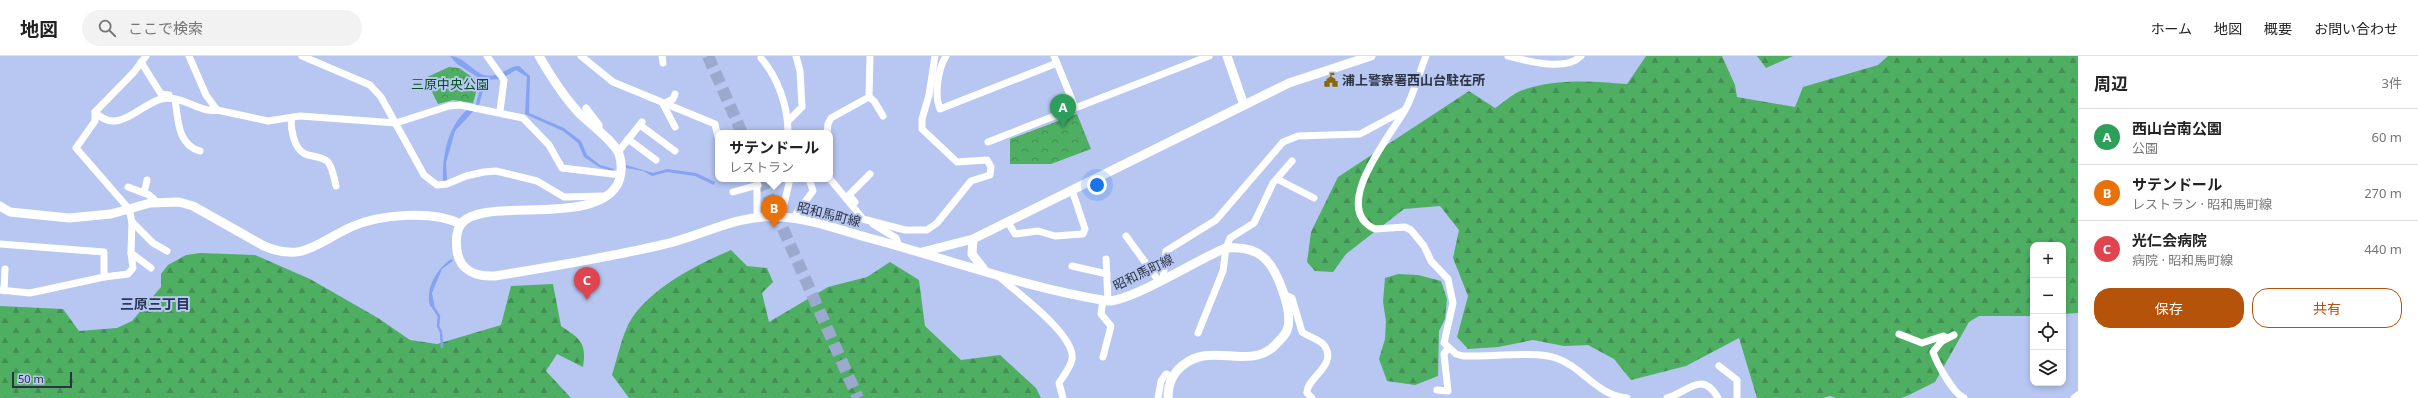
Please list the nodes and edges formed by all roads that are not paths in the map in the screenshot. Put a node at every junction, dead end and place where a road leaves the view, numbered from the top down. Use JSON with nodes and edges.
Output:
{"nodes":[{"id":1,"x":189,"y":56,"type":"edge"},
{"id":2,"x":302,"y":56,"type":"edge"},
{"id":3,"x":487,"y":56,"type":"edge"},
{"id":4,"x":539,"y":56,"type":"edge"},
{"id":5,"x":796,"y":56,"type":"edge"},
{"id":6,"x":870,"y":56,"type":"edge"},
{"id":7,"x":935,"y":56,"type":"edge"},
{"id":8,"x":946,"y":56,"type":"edge"},
{"id":9,"x":1209,"y":56,"type":"edge"},
{"id":10,"x":1227,"y":56,"type":"edge"},
{"id":11,"x":1371,"y":56,"type":"edge"},
{"id":12,"x":1426,"y":56,"type":"edge"},
{"id":13,"x":1508,"y":56,"type":"edge"},
{"id":14,"x":1554,"y":56,"type":"edge"},
{"id":15,"x":1581,"y":56,"type":"edge"},
{"id":16,"x":584,"y":57,"type":"edge"},
{"id":17,"x":761,"y":58,"type":"dead end"},
{"id":18,"x":143,"y":59,"type":"edge"},
{"id":19,"x":1056,"y":59,"type":"edge"},
{"id":20,"x":1551,"y":63,"type":"junction"},
{"id":21,"x":675,"y":94,"type":"dead end"},
{"id":22,"x":869,"y":97,"type":"junction"},
{"id":23,"x":175,"y":99,"type":"junction"},
{"id":24,"x":186,"y":100,"type":"junction"},
{"id":25,"x":663,"y":104,"type":"junction"},
{"id":26,"x":1244,"y":105,"type":"junction"},
{"id":27,"x":1075,"y":107,"type":"junction"},
{"id":28,"x":586,"y":108,"type":"dead end"},
{"id":29,"x":1406,"y":109,"type":"junction"},
{"id":30,"x":217,"y":110,"type":"junction"},
{"id":31,"x":500,"y":111,"type":"junction"},
{"id":32,"x":95,"y":112,"type":"junction"},
{"id":33,"x":883,"y":116,"type":"dead end"},
{"id":34,"x":291,"y":118,"type":"junction"},
{"id":35,"x":788,"y":121,"type":"junction"},
{"id":36,"x":396,"y":124,"type":"junction"},
{"id":37,"x":675,"y":127,"type":"dead end"},
{"id":38,"x":716,"y":130,"type":"edge"},
{"id":39,"x":788,"y":130,"type":"edge"},
{"id":40,"x":827,"y":130,"type":"edge"},
{"id":41,"x":599,"y":131,"type":"junction"},
{"id":42,"x":628,"y":139,"type":"junction"},
{"id":43,"x":988,"y":142,"type":"dead end"},
{"id":44,"x":200,"y":151,"type":"dead end"},
{"id":45,"x":675,"y":151,"type":"dead end"},
{"id":46,"x":618,"y":152,"type":"junction"},
{"id":47,"x":656,"y":160,"type":"dead end"},
{"id":48,"x":1292,"y":161,"type":"dead end"},
{"id":49,"x":870,"y":174,"type":"dead end"},
{"id":50,"x":621,"y":175,"type":"junction"},
{"id":51,"x":1277,"y":179,"type":"junction"},
{"id":52,"x":147,"y":180,"type":"dead end"},
{"id":53,"x":758,"y":182,"type":"edge"},
{"id":54,"x":789,"y":182,"type":"edge"},
{"id":55,"x":810,"y":182,"type":"edge"},
{"id":56,"x":832,"y":182,"type":"edge"},
{"id":57,"x":336,"y":186,"type":"dead end"},
{"id":58,"x":128,"y":187,"type":"dead end"},
{"id":59,"x":1072,"y":190,"type":"junction"},
{"id":60,"x":733,"y":192,"type":"dead end"},
{"id":61,"x":144,"y":193,"type":"junction"},
{"id":62,"x":608,"y":195,"type":"junction"},
{"id":63,"x":1314,"y":198,"type":"dead end"},
{"id":64,"x":157,"y":202,"type":"junction"},
{"id":65,"x":0,"y":206,"type":"edge"},
{"id":66,"x":854,"y":208,"type":"junction"},
{"id":67,"x":129,"y":209,"type":"junction"},
{"id":68,"x":0,"y":211,"type":"edge"},
{"id":69,"x":10,"y":212,"type":"junction"},
{"id":70,"x":757,"y":216,"type":"junction"},
{"id":71,"x":781,"y":217,"type":"junction"},
{"id":72,"x":793,"y":218,"type":"junction"},
{"id":73,"x":132,"y":222,"type":"junction"},
{"id":74,"x":870,"y":222,"type":"junction"},
{"id":75,"x":1008,"y":222,"type":"junction"},
{"id":76,"x":461,"y":224,"type":"junction"},
{"id":77,"x":1126,"y":236,"type":"dead end"},
{"id":78,"x":973,"y":239,"type":"junction"},
{"id":79,"x":0,"y":244,"type":"edge"},
{"id":80,"x":899,"y":246,"type":"junction"},
{"id":81,"x":1226,"y":248,"type":"junction"},
{"id":82,"x":167,"y":251,"type":"dead end"},
{"id":83,"x":922,"y":252,"type":"junction"},
{"id":84,"x":131,"y":253,"type":"junction"},
{"id":85,"x":1106,"y":259,"type":"dead end"},
{"id":86,"x":1072,"y":266,"type":"dead end"},
{"id":87,"x":151,"y":268,"type":"dead end"},
{"id":88,"x":5,"y":269,"type":"dead end"},
{"id":89,"x":986,"y":271,"type":"junction"},
{"id":90,"x":996,"y":274,"type":"junction"},
{"id":91,"x":1107,"y":274,"type":"junction"},
{"id":92,"x":104,"y":277,"type":"junction"},
{"id":93,"x":1161,"y":279,"type":"junction"},
{"id":94,"x":2,"y":291,"type":"edge"},
{"id":95,"x":1283,"y":294,"type":"junction"},
{"id":96,"x":1106,"y":300,"type":"junction"},
{"id":97,"x":1198,"y":333,"type":"dead end"},
{"id":98,"x":1899,"y":334,"type":"dead end"},
{"id":99,"x":1448,"y":348,"type":"junction"},
{"id":100,"x":1103,"y":357,"type":"dead end"},
{"id":101,"x":1719,"y":366,"type":"dead end"},
{"id":102,"x":1172,"y":377,"type":"junction"},
{"id":103,"x":1437,"y":390,"type":"dead end"},
{"id":104,"x":2078,"y":395,"type":"edge"},
{"id":105,"x":1063,"y":398,"type":"edge"},
{"id":106,"x":1158,"y":398,"type":"edge"},
{"id":107,"x":1168,"y":398,"type":"edge"},
{"id":108,"x":1312,"y":398,"type":"edge"},
{"id":109,"x":1626,"y":398,"type":"edge"},
{"id":110,"x":1667,"y":398,"type":"edge"},
{"id":111,"x":1718,"y":398,"type":"edge"},
{"id":112,"x":1738,"y":398,"type":"edge"},
{"id":113,"x":1964,"y":398,"type":"edge"},
{"id":114,"x":2074,"y":398,"type":"edge"}],
"edges":[{"from":1,"to":30,"type":"street"},
{"from":2,"to":36,"type":"street"},
{"from":3,"to":31,"type":"street"},
{"from":4,"to":41,"type":"main road"},
{"from":5,"to":35,"type":"street"},
{"from":6,"to":22,"type":"street"},
{"from":7,"to":74,"type":"street"},
{"from":8,"to":19,"type":"street"},
{"from":9,"to":27,"type":"street"},
{"from":10,"to":26,"type":"main road"},
{"from":11,"to":26,"type":"main road"},
{"from":12,"to":29,"type":"street"},
{"from":13,"to":20,"type":"street"},
{"from":14,"to":20,"type":"street"},
{"from":15,"to":20,"type":"street"},
{"from":16,"to":25,"type":"street"},
{"from":17,"to":35,"type":"street"},
{"from":18,"to":24,"type":"street"},
{"from":18,"to":32,"type":"street"},
{"from":19,"to":27,"type":"street"},
{"from":21,"to":25,"type":"street"},
{"from":22,"to":33,"type":"street"},
{"from":22,"to":40,"type":"street"},
{"from":23,"to":24,"type":"street"},
{"from":23,"to":32,"type":"street"},
{"from":23,"to":44,"type":"street"},
{"from":24,"to":30,"type":"street"},
{"from":25,"to":37,"type":"street"},
{"from":25,"to":38,"type":"street"},
{"from":26,"to":59,"type":"main road"},
{"from":27,"to":43,"type":"street"},
{"from":28,"to":41,"type":"street"},
{"from":29,"to":93,"type":"street"},
{"from":29,"to":99,"type":"street"},
{"from":30,"to":34,"type":"street"},
{"from":31,"to":36,"type":"street"},
{"from":31,"to":50,"type":"street"},
{"from":32,"to":67,"type":"street"},
{"from":34,"to":36,"type":"street"},
{"from":34,"to":57,"type":"street"},
{"from":35,"to":39,"type":"street"},
{"from":36,"to":62,"type":"street"},
{"from":41,"to":46,"type":"main road"},
{"from":42,"to":45,"type":"street"},
{"from":42,"to":46,"type":"street"},
{"from":42,"to":47,"type":"street"},
{"from":46,"to":50,"type":"main road"},
{"from":48,"to":51,"type":"street"},
{"from":49,"to":66,"type":"street"},
{"from":50,"to":62,"type":"main road"},
{"from":51,"to":63,"type":"street"},
{"from":51,"to":81,"type":"street"},
{"from":52,"to":61,"type":"street"},
{"from":53,"to":60,"type":"street"},
{"from":53,"to":70,"type":"street"},
{"from":54,"to":71,"type":"street"},
{"from":55,"to":72,"type":"street"},
{"from":56,"to":66,"type":"street"},
{"from":58,"to":61,"type":"street"},
{"from":59,"to":75,"type":"main road"},
{"from":59,"to":75,"type":"street"},
{"from":61,"to":64,"type":"street"},
{"from":62,"to":76,"type":"main road"},
{"from":64,"to":67,"type":"main road"},
{"from":64,"to":76,"type":"main road"},
{"from":65,"to":69,"type":"main road"},
{"from":66,"to":74,"type":"street"},
{"from":67,"to":69,"type":"main road"},
{"from":67,"to":73,"type":"street"},
{"from":68,"to":69,"type":"street"},
{"from":70,"to":71,"type":"main road","name":"昭和馬町線"},
{"from":70,"to":76,"type":"main road","name":"昭和馬町線"},
{"from":71,"to":72,"type":"main road","name":"昭和馬町線"},
{"from":72,"to":80,"type":"main road","name":"昭和馬町線"},
{"from":73,"to":82,"type":"street"},
{"from":73,"to":84,"type":"street"},
{"from":74,"to":80,"type":"street"},
{"from":75,"to":78,"type":"main road"},
{"from":77,"to":93,"type":"street"},
{"from":78,"to":83,"type":"main road"},
{"from":78,"to":89,"type":"main road"},
{"from":79,"to":92,"type":"street"},
{"from":80,"to":83,"type":"main road","name":"昭和馬町線"},
{"from":81,"to":93,"type":"main road","name":"昭和馬町線"},
{"from":81,"to":95,"type":"main road","name":"昭和馬町線"},
{"from":81,"to":97,"type":"street"},
{"from":83,"to":89,"type":"main road","name":"昭和馬町線"},
{"from":84,"to":87,"type":"street"},
{"from":84,"to":92,"type":"street"},
{"from":85,"to":91,"type":"street"},
{"from":86,"to":91,"type":"street"},
{"from":88,"to":94,"type":"street"},
{"from":89,"to":90,"type":"main road","name":"昭和馬町線"},
{"from":90,"to":96,"type":"main road","name":"昭和馬町線"},
{"from":90,"to":105,"type":"street"},
{"from":91,"to":96,"type":"street"},
{"from":92,"to":94,"type":"street"},
{"from":93,"to":96,"type":"main road","name":"昭和馬町線"},
{"from":95,"to":102,"type":"main road","name":"昭和馬町線"},
{"from":95,"to":108,"type":"street"},
{"from":96,"to":100,"type":"street"},
{"from":98,"to":113,"type":"street"},
{"from":99,"to":103,"type":"street"},
{"from":99,"to":109,"type":"street"},
{"from":101,"to":112,"type":"street"},
{"from":102,"to":106,"type":"street"},
{"from":102,"to":107,"type":"main road"},
{"from":104,"to":114,"type":"street"},
{"from":110,"to":111,"type":"street"}]}
